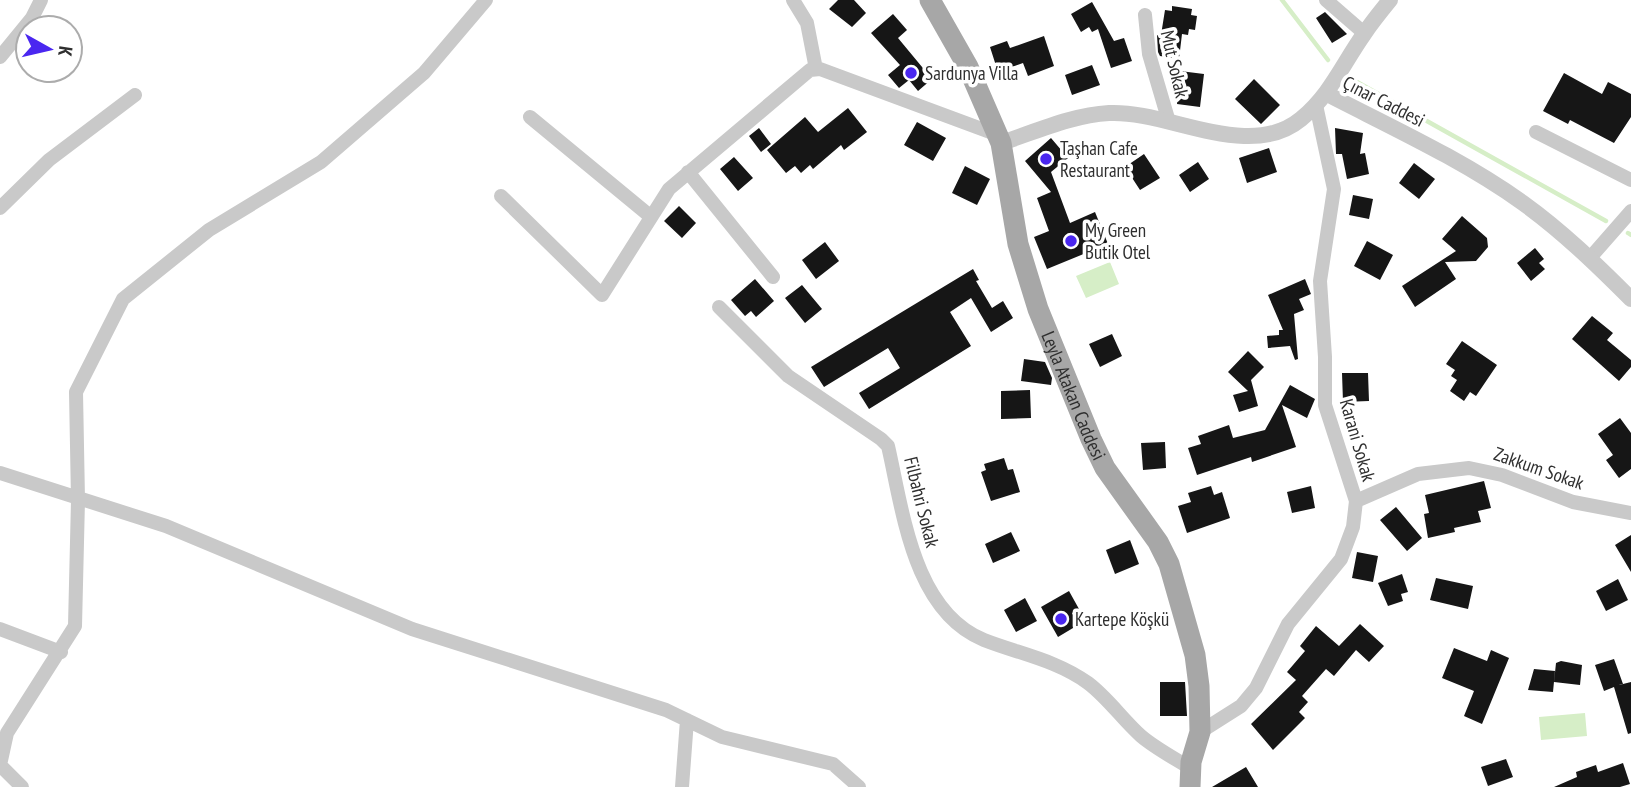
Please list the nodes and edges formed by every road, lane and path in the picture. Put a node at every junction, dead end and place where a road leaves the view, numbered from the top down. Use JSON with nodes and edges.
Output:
{"nodes":[{"id":1,"x":41,"y":0,"type":"edge"},
{"id":2,"x":486,"y":0,"type":"edge"},
{"id":3,"x":793,"y":0,"type":"edge"},
{"id":4,"x":930,"y":0,"type":"edge"},
{"id":5,"x":1326,"y":0,"type":"edge"},
{"id":6,"x":1390,"y":0,"type":"edge"},
{"id":7,"x":1145,"y":15,"type":"dead end"},
{"id":8,"x":1364,"y":33,"type":"junction"},
{"id":9,"x":0,"y":57,"type":"edge"},
{"id":10,"x":816,"y":69,"type":"junction"},
{"id":11,"x":135,"y":95,"type":"dead end"},
{"id":12,"x":1322,"y":100,"type":"junction"},
{"id":13,"x":530,"y":117,"type":"dead end"},
{"id":14,"x":1169,"y":122,"type":"junction"},
{"id":15,"x":1536,"y":132,"type":"dead end"},
{"id":16,"x":999,"y":139,"type":"junction"},
{"id":17,"x":688,"y":172,"type":"junction"},
{"id":18,"x":1631,"y":180,"type":"edge"},
{"id":19,"x":501,"y":196,"type":"dead end"},
{"id":20,"x":0,"y":208,"type":"edge"},
{"id":21,"x":1631,"y":211,"type":"edge"},
{"id":22,"x":650,"y":216,"type":"junction"},
{"id":23,"x":1589,"y":259,"type":"junction"},
{"id":24,"x":773,"y":277,"type":"dead end"},
{"id":25,"x":1631,"y":299,"type":"edge"},
{"id":26,"x":719,"y":307,"type":"dead end"},
{"id":27,"x":0,"y":473,"type":"edge"},
{"id":28,"x":78,"y":500,"type":"junction"},
{"id":29,"x":1356,"y":501,"type":"junction"},
{"id":30,"x":1631,"y":513,"type":"edge"},
{"id":31,"x":0,"y":629,"type":"edge"},
{"id":32,"x":61,"y":652,"type":"junction"},
{"id":33,"x":687,"y":720,"type":"junction"},
{"id":34,"x":1200,"y":732,"type":"junction"},
{"id":35,"x":1190,"y":777,"type":"edge"},
{"id":36,"x":22,"y":787,"type":"edge"},
{"id":37,"x":681,"y":787,"type":"edge"},
{"id":38,"x":859,"y":787,"type":"edge"}],
"edges":[{"from":1,"to":9,"type":"street"},
{"from":2,"to":28,"type":"street"},
{"from":3,"to":10,"type":"street"},
{"from":4,"to":16,"type":"main road","name":"Leyla Atakan Caddesi"},
{"from":5,"to":8,"type":"street"},
{"from":6,"to":8,"type":"street"},
{"from":7,"to":14,"type":"street","name":"Mut Sokak"},
{"from":8,"to":12,"type":"street"},
{"from":10,"to":16,"type":"street"},
{"from":10,"to":17,"type":"street"},
{"from":11,"to":20,"type":"street"},
{"from":12,"to":14,"type":"street","name":"Çınar Caddesi"},
{"from":12,"to":23,"type":"street","name":"Çınar Caddesi"},
{"from":12,"to":29,"type":"street","name":"Karani Sokak"},
{"from":13,"to":22,"type":"street"},
{"from":14,"to":16,"type":"street","name":"Çınar Caddesi"},
{"from":15,"to":18,"type":"street"},
{"from":16,"to":34,"type":"main road","name":"Leyla Atakan Caddesi"},
{"from":17,"to":22,"type":"street"},
{"from":17,"to":24,"type":"street"},
{"from":19,"to":22,"type":"street"},
{"from":21,"to":23,"type":"street"},
{"from":23,"to":25,"type":"street","name":"Çınar Caddesi"},
{"from":26,"to":35,"type":"street","name":"Filbahri Sokak"},
{"from":27,"to":28,"type":"street"},
{"from":28,"to":32,"type":"street"},
{"from":28,"to":33,"type":"street"},
{"from":29,"to":30,"type":"street","name":"Zakkum Sokak"},
{"from":29,"to":34,"type":"street","name":"Karani Sokak"},
{"from":31,"to":32,"type":"street"},
{"from":32,"to":36,"type":"street"},
{"from":33,"to":37,"type":"street"},
{"from":33,"to":38,"type":"street"},
{"from":34,"to":35,"type":"main road","name":"Leyla Atakan Caddesi"}]}
